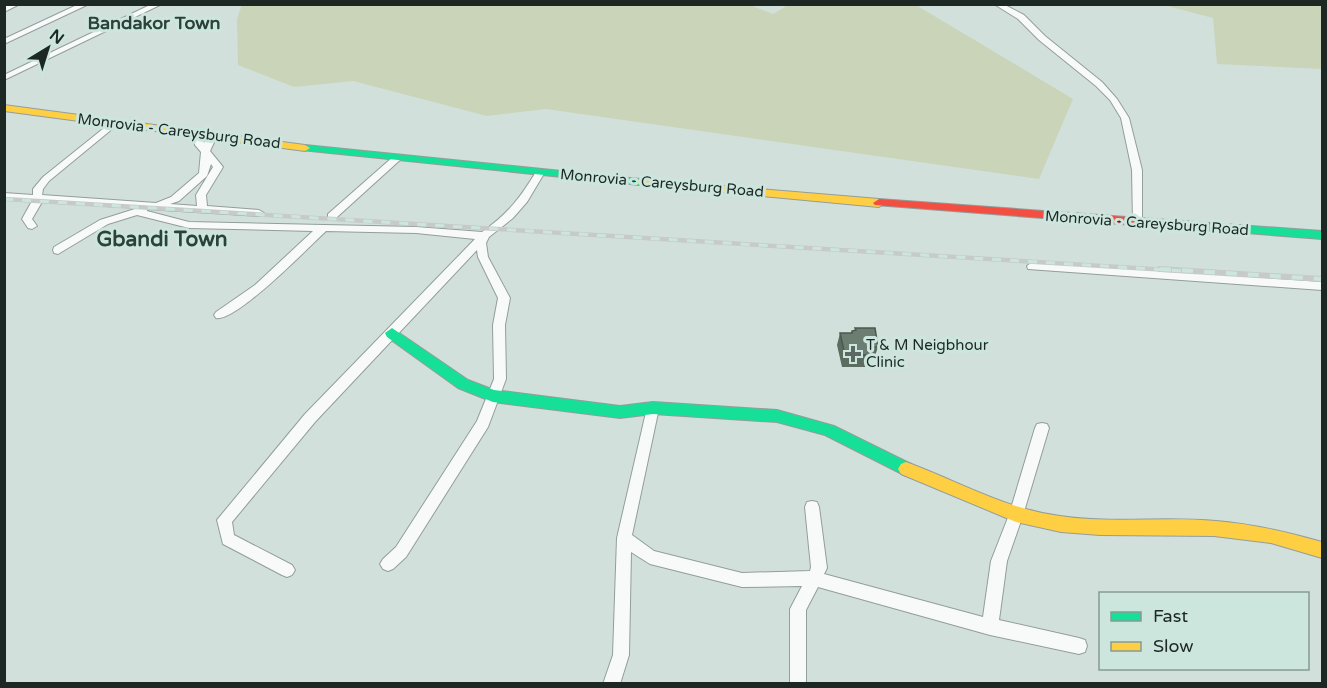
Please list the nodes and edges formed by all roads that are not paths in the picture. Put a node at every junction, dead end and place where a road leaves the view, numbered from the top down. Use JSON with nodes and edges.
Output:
{"nodes":[{"id":1,"x":17,"y":4,"type":"edge"},
{"id":2,"x":86,"y":4,"type":"edge"},
{"id":3,"x":159,"y":4,"type":"edge"},
{"id":4,"x":997,"y":4,"type":"edge"},
{"id":5,"x":4,"y":10,"type":"edge"},
{"id":6,"x":4,"y":42,"type":"edge"},
{"id":7,"x":4,"y":78,"type":"edge"},
{"id":8,"x":4,"y":108,"type":"edge"},
{"id":9,"x":114,"y":123,"type":"junction"},
{"id":10,"x":197,"y":134,"type":"junction"},
{"id":11,"x":212,"y":136,"type":"junction"},
{"id":12,"x":205,"y":150,"type":"junction"},
{"id":13,"x":397,"y":158,"type":"junction"},
{"id":14,"x":540,"y":172,"type":"junction"},
{"id":15,"x":4,"y":196,"type":"edge"},
{"id":16,"x":36,"y":198,"type":"junction"},
{"id":17,"x":154,"y":206,"type":"junction"},
{"id":18,"x":202,"y":209,"type":"junction"},
{"id":19,"x":136,"y":212,"type":"junction"},
{"id":20,"x":260,"y":213,"type":"dead end"},
{"id":21,"x":332,"y":216,"type":"dead end"},
{"id":22,"x":1138,"y":223,"type":"junction"},
{"id":23,"x":32,"y":226,"type":"dead end"},
{"id":24,"x":324,"y":227,"type":"junction"},
{"id":25,"x":1323,"y":235,"type":"edge"},
{"id":26,"x":484,"y":236,"type":"junction"},
{"id":27,"x":58,"y":250,"type":"dead end"},
{"id":28,"x":1032,"y":266,"type":"dead end"},
{"id":29,"x":1323,"y":286,"type":"edge"},
{"id":30,"x":220,"y":315,"type":"dead end"},
{"id":31,"x":392,"y":333,"type":"junction"},
{"id":32,"x":493,"y":396,"type":"junction"},
{"id":33,"x":653,"y":408,"type":"junction"},
{"id":34,"x":1042,"y":428,"type":"dead end"},
{"id":35,"x":812,"y":507,"type":"dead end"},
{"id":36,"x":1016,"y":515,"type":"junction"},
{"id":37,"x":624,"y":538,"type":"junction"},
{"id":38,"x":1323,"y":550,"type":"edge"},
{"id":39,"x":388,"y":564,"type":"dead end"},
{"id":40,"x":287,"y":570,"type":"dead end"},
{"id":41,"x":814,"y":578,"type":"junction"},
{"id":42,"x":990,"y":627,"type":"junction"},
{"id":43,"x":1079,"y":645,"type":"dead end"},
{"id":44,"x":611,"y":684,"type":"edge"},
{"id":45,"x":798,"y":684,"type":"edge"}],
"edges":[{"from":1,"to":5,"type":"street"},
{"from":2,"to":6,"type":"street"},
{"from":3,"to":7,"type":"street"},
{"from":4,"to":22,"type":"street"},
{"from":8,"to":9,"type":"main road","name":"Monrovia - Careysburg Road"},
{"from":9,"to":10,"type":"main road","name":"Monrovia - Careysburg Road"},
{"from":9,"to":16,"type":"street"},
{"from":10,"to":11,"type":"main road","name":"Monrovia - Careysburg Road"},
{"from":10,"to":12,"type":"street"},
{"from":11,"to":12,"type":"street"},
{"from":11,"to":13,"type":"main road","name":"Monrovia - Careysburg Road"},
{"from":12,"to":17,"type":"street"},
{"from":12,"to":18,"type":"street"},
{"from":13,"to":14,"type":"main road","name":"Monrovia - Careysburg Road"},
{"from":13,"to":21,"type":"street"},
{"from":14,"to":22,"type":"main road","name":"Monrovia - Careysburg Road"},
{"from":14,"to":26,"type":"street"},
{"from":15,"to":16,"type":"street"},
{"from":16,"to":17,"type":"street"},
{"from":16,"to":23,"type":"street"},
{"from":17,"to":18,"type":"street"},
{"from":17,"to":19,"type":"street"},
{"from":18,"to":20,"type":"street"},
{"from":19,"to":24,"type":"street"},
{"from":19,"to":27,"type":"street"},
{"from":22,"to":25,"type":"main road","name":"Monrovia - Careysburg Road"},
{"from":24,"to":26,"type":"street"},
{"from":24,"to":30,"type":"street"},
{"from":26,"to":31,"type":"street"},
{"from":26,"to":32,"type":"street"},
{"from":28,"to":29,"type":"street"},
{"from":31,"to":32,"type":"main road"},
{"from":31,"to":40,"type":"street"},
{"from":32,"to":33,"type":"main road"},
{"from":32,"to":39,"type":"street"},
{"from":33,"to":36,"type":"main road"},
{"from":33,"to":37,"type":"street"},
{"from":34,"to":36,"type":"street"},
{"from":35,"to":41,"type":"street"},
{"from":36,"to":38,"type":"main road"},
{"from":36,"to":42,"type":"street"},
{"from":37,"to":41,"type":"street"},
{"from":37,"to":44,"type":"street"},
{"from":41,"to":42,"type":"street"},
{"from":41,"to":45,"type":"street"},
{"from":42,"to":43,"type":"street"}]}
